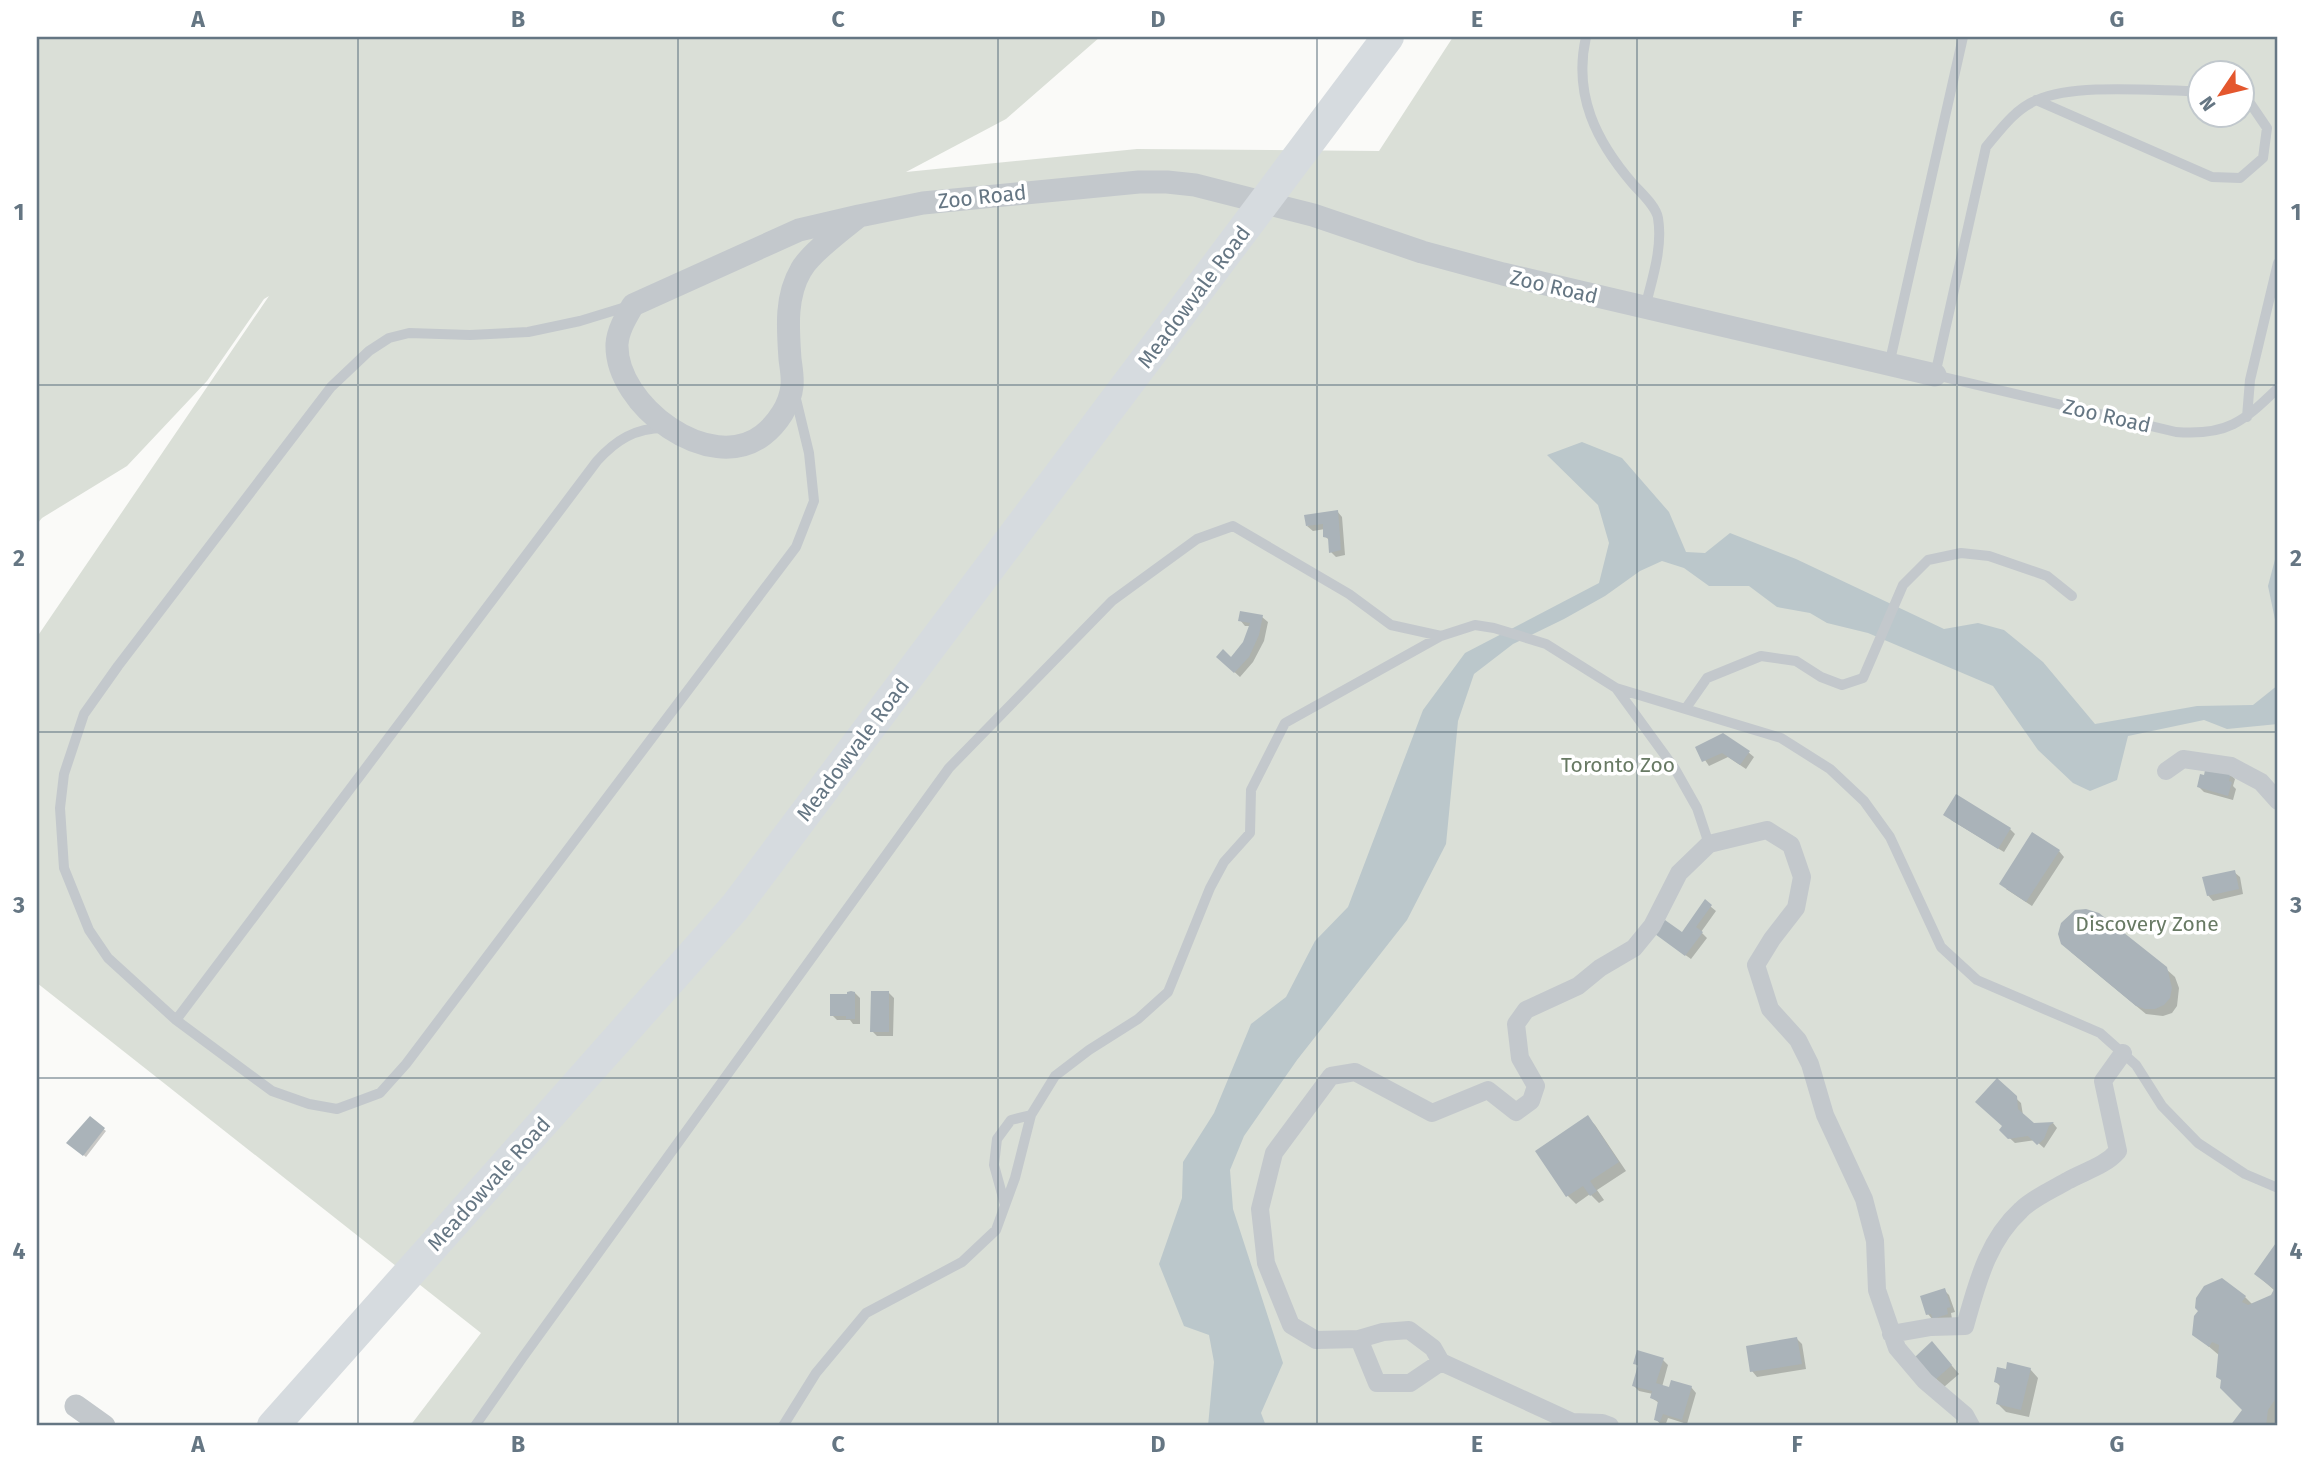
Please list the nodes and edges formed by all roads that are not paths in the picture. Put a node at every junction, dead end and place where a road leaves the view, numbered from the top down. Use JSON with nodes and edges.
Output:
{"nodes":[{"id":1,"x":1388,"y":37,"type":"edge"},
{"id":2,"x":1586,"y":37,"type":"edge"},
{"id":3,"x":1963,"y":37,"type":"edge"},
{"id":4,"x":2186,"y":91,"type":"edge"},
{"id":5,"x":2036,"y":100,"type":"junction"},
{"id":6,"x":2256,"y":112,"type":"edge"},
{"id":7,"x":1264,"y":203,"type":"junction"},
{"id":8,"x":859,"y":216,"type":"junction"},
{"id":9,"x":2278,"y":263,"type":"edge"},
{"id":10,"x":633,"y":305,"type":"junction"},
{"id":11,"x":1645,"y":308,"type":"junction"},
{"id":12,"x":1889,"y":365,"type":"junction"},
{"id":13,"x":1935,"y":375,"type":"junction"},
{"id":14,"x":792,"y":386,"type":"junction"},
{"id":15,"x":2278,"y":388,"type":"edge"},
{"id":16,"x":2247,"y":417,"type":"junction"},
{"id":17,"x":668,"y":428,"type":"junction"},
{"id":18,"x":2072,"y":596,"type":"dead end"},
{"id":19,"x":1441,"y":636,"type":"junction"},
{"id":20,"x":1616,"y":688,"type":"junction"},
{"id":21,"x":1686,"y":708,"type":"junction"},
{"id":22,"x":2166,"y":771,"type":"dead end"},
{"id":23,"x":2278,"y":802,"type":"edge"},
{"id":24,"x":1709,"y":844,"type":"junction"},
{"id":25,"x":176,"y":1020,"type":"junction"},
{"id":26,"x":2123,"y":1053,"type":"junction"},
{"id":27,"x":1031,"y":1115,"type":"junction"},
{"id":28,"x":2278,"y":1188,"type":"edge"},
{"id":29,"x":1005,"y":1205,"type":"junction"},
{"id":30,"x":1891,"y":1334,"type":"junction"},
{"id":31,"x":1359,"y":1339,"type":"junction"},
{"id":32,"x":1441,"y":1362,"type":"junction"},
{"id":33,"x":76,"y":1406,"type":"dead end"},
{"id":34,"x":1572,"y":1424,"type":"edge"},
{"id":35,"x":104,"y":1426,"type":"edge"},
{"id":36,"x":273,"y":1426,"type":"edge"},
{"id":37,"x":475,"y":1426,"type":"edge"},
{"id":38,"x":783,"y":1426,"type":"edge"},
{"id":39,"x":1610,"y":1426,"type":"edge"},
{"id":40,"x":1971,"y":1426,"type":"edge"}],
"edges":[{"from":1,"to":7,"type":"main road","name":"Meadowvale Road"},
{"from":2,"to":11,"type":"lane"},
{"from":3,"to":12,"type":"lane"},
{"from":4,"to":5,"type":"lane"},
{"from":5,"to":6,"type":"lane"},
{"from":5,"to":13,"type":"lane"},
{"from":7,"to":8,"type":"street","name":"Zoo Road"},
{"from":7,"to":11,"type":"street","name":"Zoo Road"},
{"from":7,"to":36,"type":"main road","name":"Meadowvale Road"},
{"from":8,"to":10,"type":"street","name":"Zoo Road"},
{"from":8,"to":14,"type":"street"},
{"from":9,"to":16,"type":"lane"},
{"from":10,"to":17,"type":"street"},
{"from":10,"to":25,"type":"lane"},
{"from":11,"to":12,"type":"street","name":"Zoo Road"},
{"from":12,"to":13,"type":"street","name":"Zoo Road"},
{"from":13,"to":16,"type":"lane","name":"Zoo Road"},
{"from":14,"to":17,"type":"street"},
{"from":14,"to":25,"type":"lane"},
{"from":15,"to":16,"type":"lane","name":"Zoo Road"},
{"from":17,"to":25,"type":"lane"},
{"from":18,"to":21,"type":"lane"},
{"from":19,"to":20,"type":"lane"},
{"from":19,"to":27,"type":"lane"},
{"from":19,"to":37,"type":"lane"},
{"from":20,"to":21,"type":"lane"},
{"from":20,"to":24,"type":"lane"},
{"from":21,"to":26,"type":"lane"},
{"from":22,"to":23,"type":"street"},
{"from":24,"to":30,"type":"street"},
{"from":24,"to":31,"type":"street"},
{"from":26,"to":28,"type":"lane"},
{"from":26,"to":30,"type":"street"},
{"from":27,"to":29,"type":"lane"},
{"from":27,"to":29,"type":"lane"},
{"from":29,"to":38,"type":"lane"},
{"from":30,"to":40,"type":"street"},
{"from":31,"to":32,"type":"street"},
{"from":31,"to":32,"type":"street"},
{"from":32,"to":34,"type":"street"},
{"from":33,"to":35,"type":"street"},
{"from":34,"to":39,"type":"street"}]}
